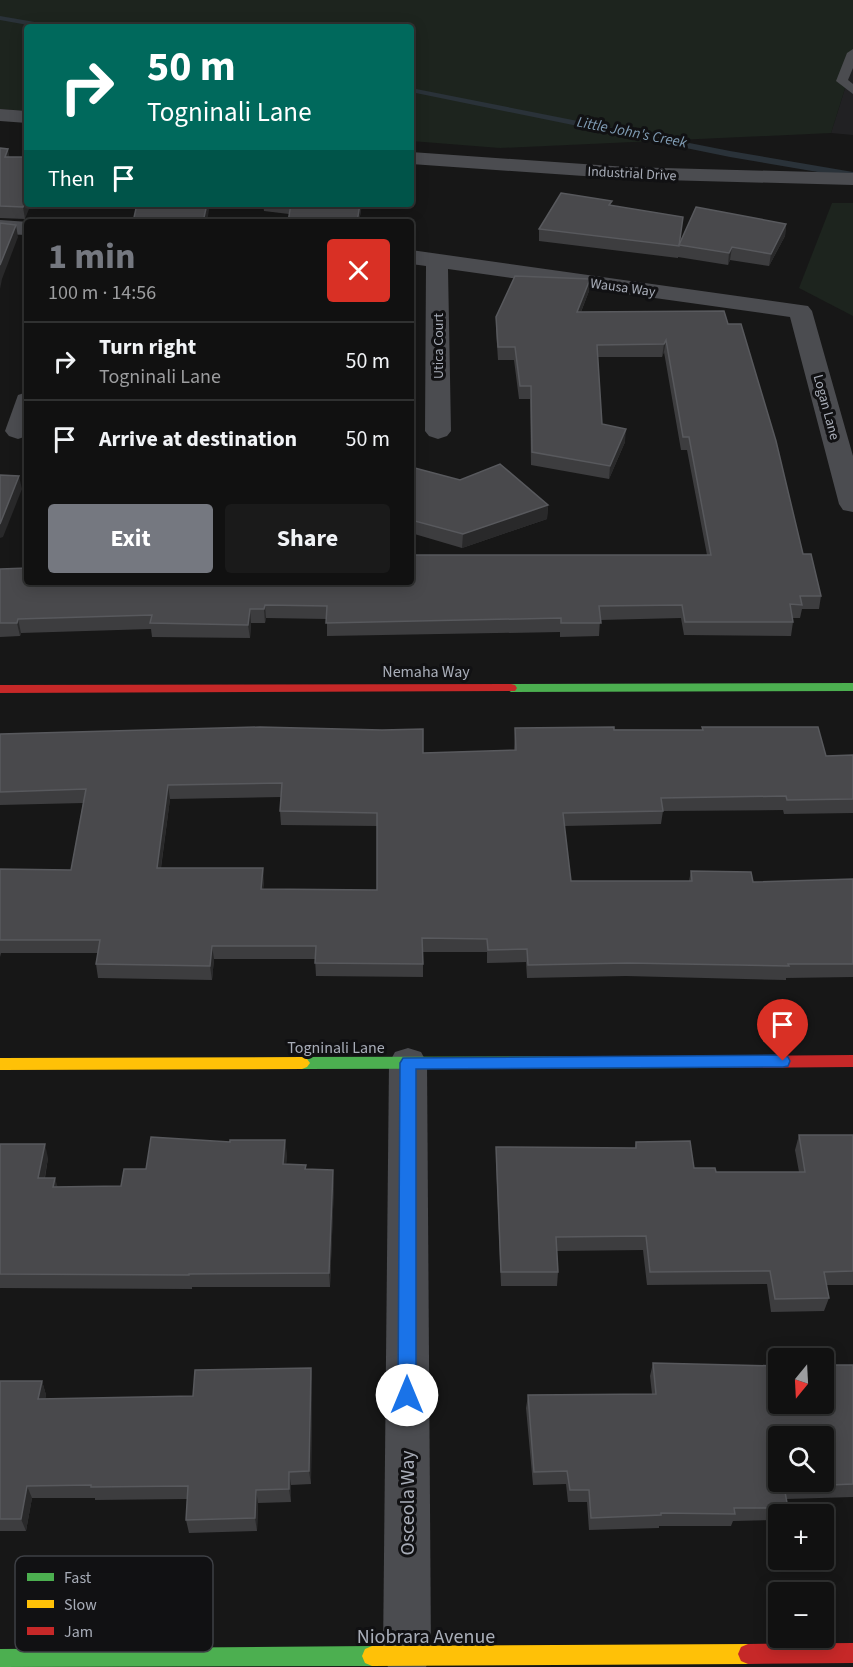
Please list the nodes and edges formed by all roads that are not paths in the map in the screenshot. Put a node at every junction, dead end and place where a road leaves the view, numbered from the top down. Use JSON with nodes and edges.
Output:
{"nodes":[{"id":1,"x":853,"y":53,"type":"edge"},
{"id":2,"x":853,"y":90,"type":"edge"},
{"id":3,"x":0,"y":115,"type":"edge"},
{"id":4,"x":24,"y":117,"type":"edge"},
{"id":5,"x":414,"y":158,"type":"edge"},
{"id":6,"x":853,"y":179,"type":"edge"},
{"id":7,"x":0,"y":227,"type":"edge"},
{"id":8,"x":24,"y":228,"type":"edge"},
{"id":9,"x":414,"y":257,"type":"edge"},
{"id":10,"x":438,"y":260,"type":"junction"},
{"id":11,"x":800,"y":311,"type":"joint"},
{"id":12,"x":24,"y":410,"type":"edge"},
{"id":13,"x":18,"y":431,"type":"dead end"},
{"id":14,"x":438,"y":431,"type":"dead end"},
{"id":15,"x":853,"y":504,"type":"edge"},
{"id":16,"x":853,"y":687,"type":"edge"},
{"id":17,"x":0,"y":689,"type":"edge"},
{"id":18,"x":853,"y":1061,"type":"edge"},
{"id":19,"x":408,"y":1063,"type":"junction"},
{"id":20,"x":0,"y":1064,"type":"edge"},
{"id":21,"x":853,"y":1653,"type":"edge"},
{"id":22,"x":407,"y":1655,"type":"junction"},
{"id":23,"x":0,"y":1659,"type":"edge"}],
"edges":[{"from":1,"to":2,"type":"lane"},
{"from":3,"to":4,"type":"street"},
{"from":5,"to":6,"type":"street","name":"Industrial Drive"},
{"from":7,"to":8,"type":"street"},
{"from":9,"to":10,"type":"street","name":"Wausa Way"},
{"from":10,"to":11,"type":"street","name":"Wausa Way"},
{"from":10,"to":14,"type":"street","name":"Utica Court"},
{"from":11,"to":15,"type":"street","name":"Logan Lane"},
{"from":12,"to":13,"type":"street"},
{"from":16,"to":17,"type":"street","name":"Nemaha Way"},
{"from":18,"to":19,"type":"street","name":"Togninali Lane"},
{"from":19,"to":20,"type":"street","name":"Togninali Lane"},
{"from":19,"to":22,"type":"street","name":"Osceola Way"},
{"from":21,"to":22,"type":"street","name":"Niobrara Avenue"},
{"from":22,"to":23,"type":"street","name":"Niobrara Avenue"}]}
